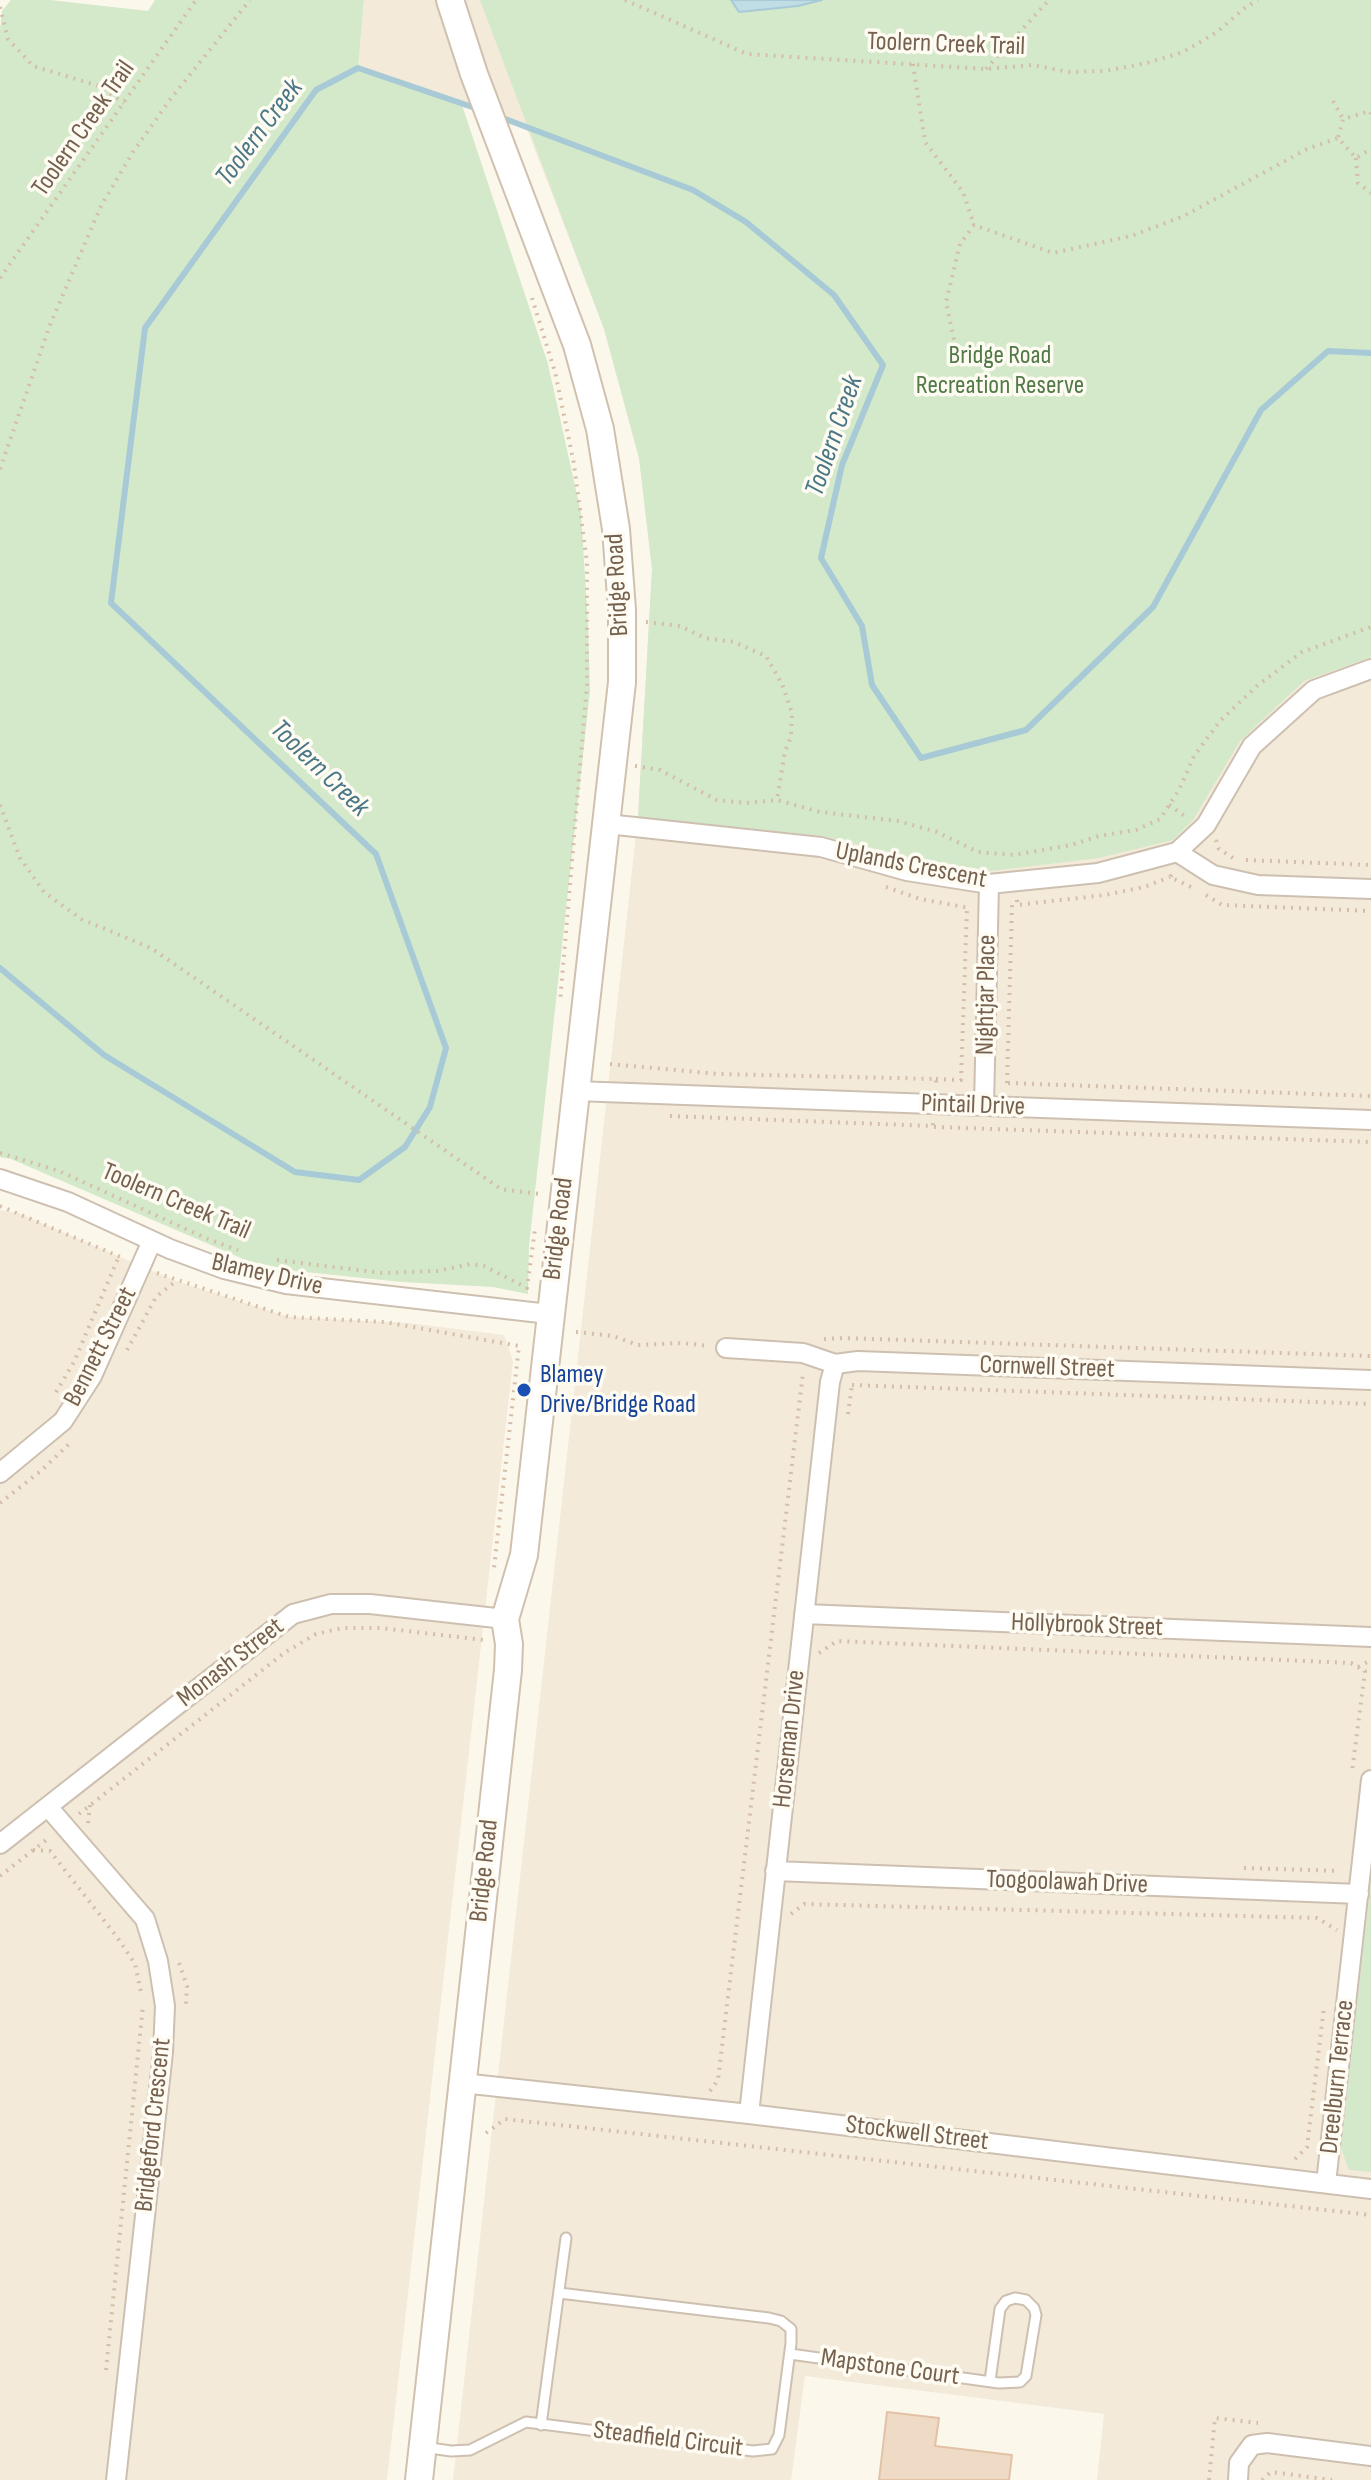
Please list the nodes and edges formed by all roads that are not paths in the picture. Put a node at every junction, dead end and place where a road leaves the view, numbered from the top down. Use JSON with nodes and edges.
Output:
{"nodes":[{"id":1,"x":450,"y":0,"type":"edge"},
{"id":2,"x":1371,"y":669,"type":"edge"},
{"id":3,"x":607,"y":824,"type":"junction"},
{"id":4,"x":1177,"y":852,"type":"junction"},
{"id":5,"x":989,"y":884,"type":"junction"},
{"id":6,"x":1371,"y":889,"type":"edge"},
{"id":7,"x":575,"y":1091,"type":"junction"},
{"id":8,"x":984,"y":1106,"type":"junction"},
{"id":9,"x":1371,"y":1120,"type":"edge"},
{"id":10,"x":0,"y":1179,"type":"edge"},
{"id":11,"x":152,"y":1241,"type":"junction"},
{"id":12,"x":549,"y":1314,"type":"junction"},
{"id":13,"x":726,"y":1348,"type":"road end"},
{"id":14,"x":835,"y":1364,"type":"junction"},
{"id":15,"x":1371,"y":1380,"type":"edge"},
{"id":16,"x":0,"y":1473,"type":"edge"},
{"id":17,"x":804,"y":1614,"type":"junction"},
{"id":18,"x":505,"y":1619,"type":"junction"},
{"id":19,"x":1371,"y":1637,"type":"edge"},
{"id":20,"x":1371,"y":1780,"type":"edge"},
{"id":21,"x":48,"y":1807,"type":"junction"},
{"id":22,"x":0,"y":1844,"type":"edge"},
{"id":23,"x":775,"y":1871,"type":"junction"},
{"id":24,"x":1359,"y":1894,"type":"junction"},
{"id":25,"x":462,"y":2083,"type":"junction"},
{"id":26,"x":749,"y":2114,"type":"junction"},
{"id":27,"x":1326,"y":2183,"type":"junction"},
{"id":28,"x":1371,"y":2189,"type":"edge"},
{"id":29,"x":566,"y":2238,"type":"dead end"},
{"id":30,"x":559,"y":2293,"type":"junction"},
{"id":31,"x":790,"y":2354,"type":"junction"},
{"id":32,"x":990,"y":2381,"type":"junction"},
{"id":33,"x":541,"y":2425,"type":"junction"},
{"id":34,"x":422,"y":2447,"type":"junction"},
{"id":35,"x":1371,"y":2456,"type":"edge"},
{"id":36,"x":116,"y":2480,"type":"edge"},
{"id":37,"x":419,"y":2480,"type":"edge"},
{"id":38,"x":1238,"y":2480,"type":"edge"}],
"edges":[{"from":1,"to":3,"type":"street","name":"Bridge Road"},
{"from":2,"to":4,"type":"street","name":"Uplands Crescent"},
{"from":3,"to":5,"type":"street","name":"Uplands Crescent"},
{"from":3,"to":7,"type":"street","name":"Bridge Road"},
{"from":4,"to":5,"type":"street","name":"Uplands Crescent"},
{"from":4,"to":6,"type":"street"},
{"from":5,"to":8,"type":"street","name":"Nightjar Place"},
{"from":7,"to":8,"type":"street","name":"Pintail Drive"},
{"from":7,"to":12,"type":"street","name":"Bridge Road"},
{"from":8,"to":9,"type":"street","name":"Pintail Drive"},
{"from":10,"to":11,"type":"street","name":"Blamey Drive"},
{"from":11,"to":12,"type":"street","name":"Blamey Drive"},
{"from":11,"to":16,"type":"street","name":"Bennett Street"},
{"from":12,"to":18,"type":"street","name":"Bridge Road"},
{"from":13,"to":14,"type":"street","name":"Cornwell Street"},
{"from":14,"to":15,"type":"street","name":"Cornwell Street"},
{"from":14,"to":17,"type":"street","name":"Horseman Drive"},
{"from":17,"to":19,"type":"street","name":"Hollybrook Street"},
{"from":17,"to":23,"type":"street","name":"Horseman Drive"},
{"from":18,"to":21,"type":"street","name":"Monash Street"},
{"from":18,"to":25,"type":"street","name":"Bridge Road"},
{"from":20,"to":24,"type":"street","name":"Dreelburn Terrace"},
{"from":21,"to":22,"type":"street","name":"Monash Street"},
{"from":21,"to":36,"type":"street","name":"Bridgeford Crescent"},
{"from":23,"to":24,"type":"street","name":"Toogoolawah Drive"},
{"from":23,"to":26,"type":"street","name":"Horseman Drive"},
{"from":24,"to":27,"type":"street","name":"Dreelburn Terrace"},
{"from":25,"to":26,"type":"street","name":"Stockwell Street"},
{"from":25,"to":34,"type":"street","name":"Bridge Road"},
{"from":26,"to":27,"type":"street","name":"Stockwell Street"},
{"from":27,"to":28,"type":"street","name":"Stockwell Street"},
{"from":29,"to":30,"type":"lane"},
{"from":30,"to":31,"type":"lane","name":"Steadfield Circuit"},
{"from":30,"to":33,"type":"lane"},
{"from":31,"to":32,"type":"lane","name":"Mapstone Court"},
{"from":31,"to":33,"type":"lane","name":"Steadfield Circuit"},
{"from":32,"to":32,"type":"lane","name":"Mapstone Court"},
{"from":33,"to":34,"type":"lane","name":"Steadfield Circuit"},
{"from":34,"to":37,"type":"street","name":"Bridge Road"},
{"from":35,"to":38,"type":"street"}]}
